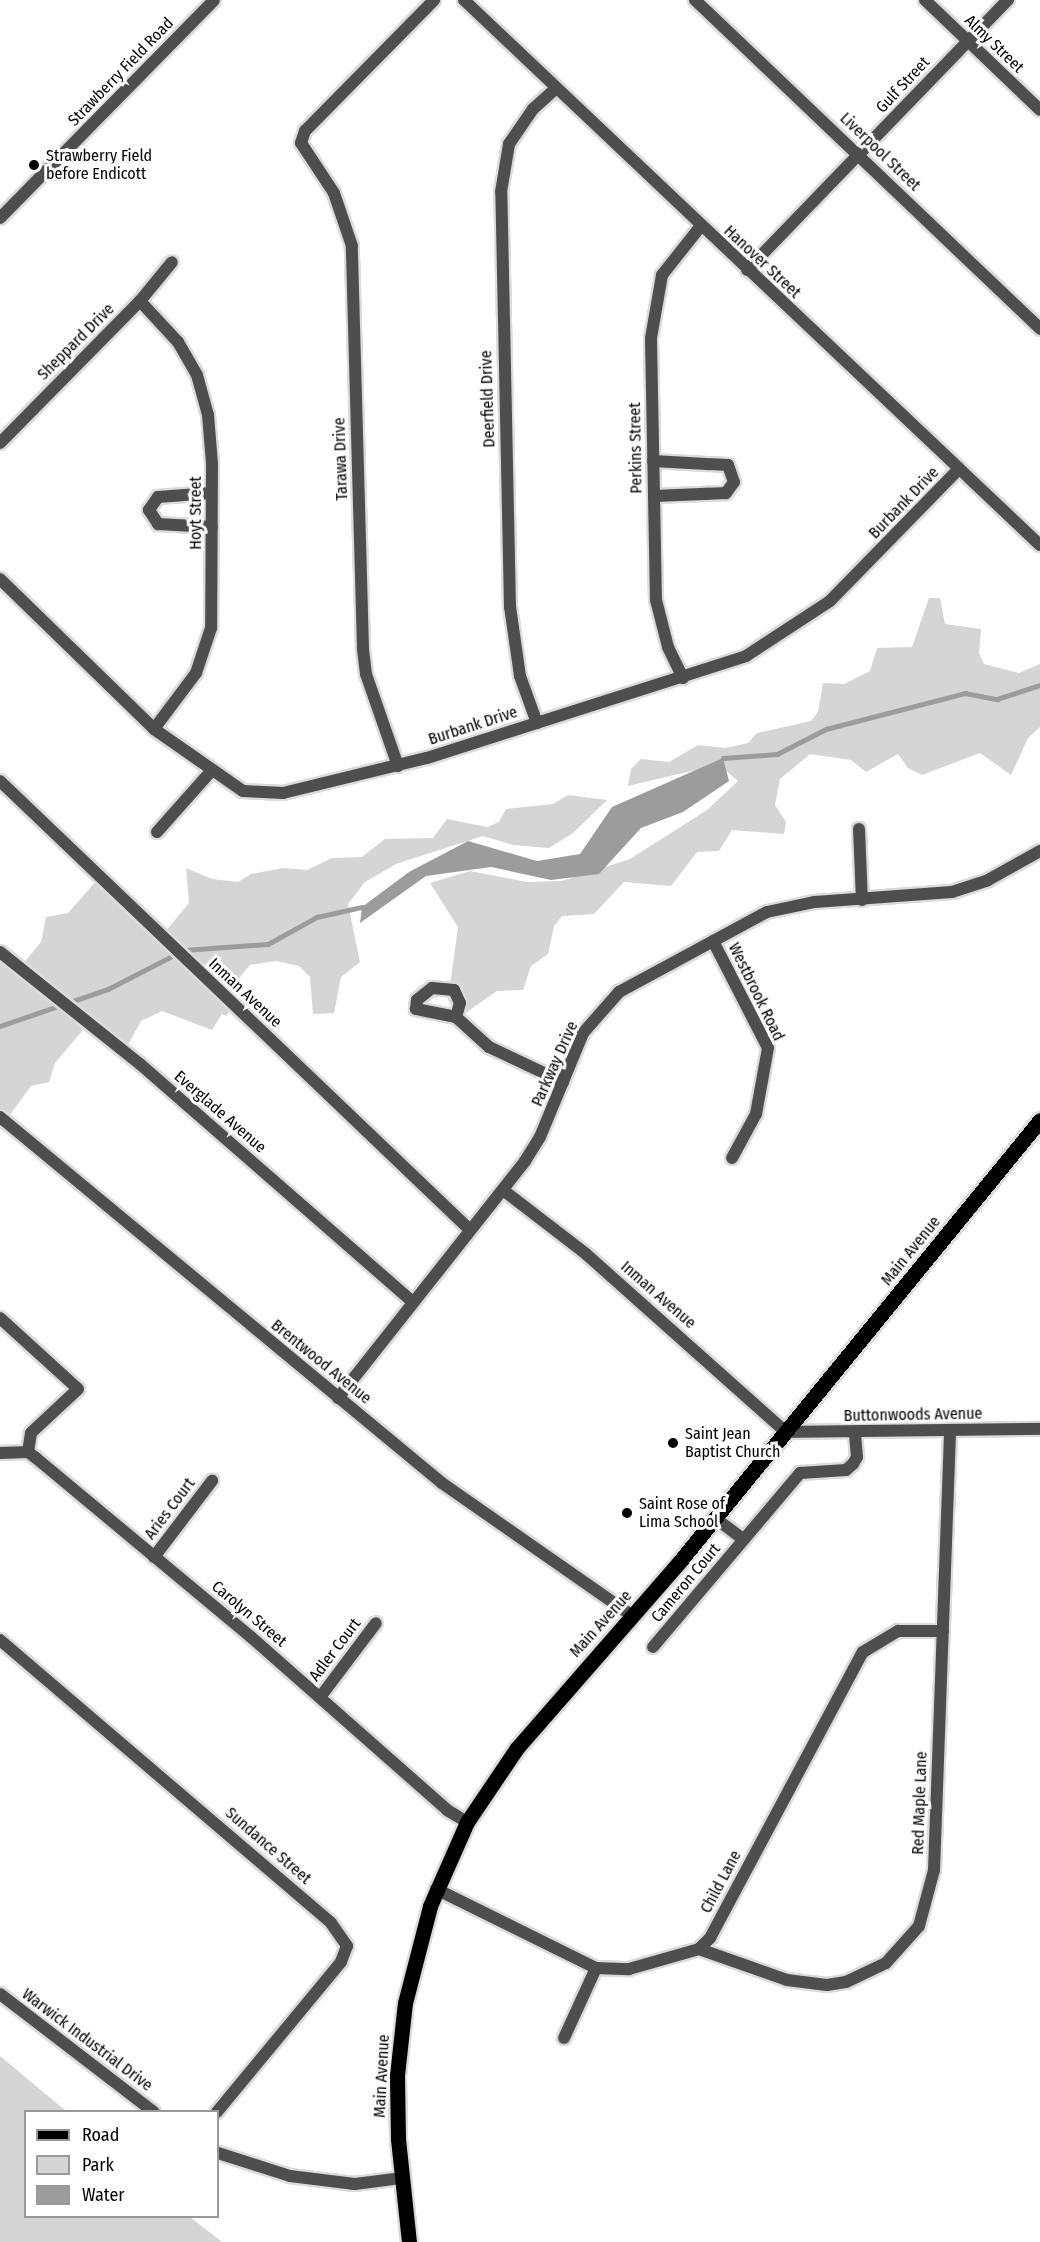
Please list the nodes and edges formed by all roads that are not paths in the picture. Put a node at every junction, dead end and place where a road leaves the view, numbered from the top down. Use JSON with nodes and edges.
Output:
{"nodes":[{"id":1,"x":214,"y":0,"type":"edge"},
{"id":2,"x":434,"y":0,"type":"edge"},
{"id":3,"x":465,"y":0,"type":"edge"},
{"id":4,"x":695,"y":0,"type":"edge"},
{"id":5,"x":925,"y":0,"type":"edge"},
{"id":6,"x":1008,"y":0,"type":"edge"},
{"id":7,"x":967,"y":41,"type":"junction"},
{"id":8,"x":556,"y":88,"type":"junction"},
{"id":9,"x":1040,"y":110,"type":"edge"},
{"id":10,"x":860,"y":155,"type":"junction"},
{"id":11,"x":0,"y":218,"type":"edge"},
{"id":12,"x":700,"y":226,"type":"junction"},
{"id":13,"x":172,"y":262,"type":"dead end"},
{"id":14,"x":747,"y":270,"type":"junction"},
{"id":15,"x":140,"y":302,"type":"junction"},
{"id":16,"x":1040,"y":329,"type":"edge"},
{"id":17,"x":0,"y":443,"type":"edge"},
{"id":18,"x":653,"y":461,"type":"junction"},
{"id":19,"x":958,"y":470,"type":"junction"},
{"id":20,"x":211,"y":493,"type":"junction"},
{"id":21,"x":654,"y":496,"type":"junction"},
{"id":22,"x":212,"y":527,"type":"junction"},
{"id":23,"x":1040,"y":545,"type":"edge"},
{"id":24,"x":0,"y":579,"type":"edge"},
{"id":25,"x":683,"y":678,"type":"junction"},
{"id":26,"x":537,"y":723,"type":"junction"},
{"id":27,"x":154,"y":729,"type":"junction"},
{"id":28,"x":398,"y":766,"type":"junction"},
{"id":29,"x":212,"y":770,"type":"junction"},
{"id":30,"x":0,"y":781,"type":"edge"},
{"id":31,"x":858,"y":829,"type":"dead end"},
{"id":32,"x":157,"y":832,"type":"dead end"},
{"id":33,"x":1040,"y":851,"type":"edge"},
{"id":34,"x":862,"y":900,"type":"junction"},
{"id":35,"x":713,"y":941,"type":"junction"},
{"id":36,"x":0,"y":951,"type":"edge"},
{"id":37,"x":456,"y":1017,"type":"dead end"},
{"id":38,"x":563,"y":1082,"type":"junction"},
{"id":39,"x":0,"y":1118,"type":"edge"},
{"id":40,"x":1040,"y":1120,"type":"edge"},
{"id":41,"x":732,"y":1158,"type":"dead end"},
{"id":42,"x":503,"y":1190,"type":"junction"},
{"id":43,"x":468,"y":1228,"type":"junction"},
{"id":44,"x":413,"y":1302,"type":"junction"},
{"id":45,"x":0,"y":1318,"type":"edge"},
{"id":46,"x":338,"y":1398,"type":"junction"},
{"id":47,"x":1040,"y":1429,"type":"edge"},
{"id":48,"x":786,"y":1432,"type":"junction"},
{"id":49,"x":950,"y":1432,"type":"junction"},
{"id":50,"x":855,"y":1433,"type":"junction"},
{"id":51,"x":28,"y":1452,"type":"junction"},
{"id":52,"x":0,"y":1453,"type":"edge"},
{"id":53,"x":212,"y":1480,"type":"dead end"},
{"id":54,"x":715,"y":1518,"type":"junction"},
{"id":55,"x":744,"y":1540,"type":"junction"},
{"id":56,"x":154,"y":1557,"type":"junction"},
{"id":57,"x":633,"y":1616,"type":"junction"},
{"id":58,"x":376,"y":1623,"type":"dead end"},
{"id":59,"x":943,"y":1631,"type":"junction"},
{"id":60,"x":0,"y":1640,"type":"edge"},
{"id":61,"x":653,"y":1647,"type":"dead end"},
{"id":62,"x":321,"y":1696,"type":"junction"},
{"id":63,"x":467,"y":1822,"type":"junction"},
{"id":64,"x":436,"y":1889,"type":"junction"},
{"id":65,"x":699,"y":1949,"type":"junction"},
{"id":66,"x":596,"y":1968,"type":"junction"},
{"id":67,"x":0,"y":1994,"type":"edge"},
{"id":68,"x":564,"y":2038,"type":"dead end"},
{"id":69,"x":151,"y":2110,"type":"edge"},
{"id":70,"x":219,"y":2110,"type":"edge"},
{"id":71,"x":219,"y":2153,"type":"edge"},
{"id":72,"x":401,"y":2178,"type":"junction"},
{"id":73,"x":409,"y":2242,"type":"edge"}],
"edges":[{"from":1,"to":11,"type":"street","name":"Strawberry Field Road"},
{"from":2,"to":28,"type":"street","name":"Tarawa Drive"},
{"from":3,"to":8,"type":"street","name":"Hanover Street"},
{"from":4,"to":10,"type":"street","name":"Liverpool Street"},
{"from":5,"to":7,"type":"street","name":"Almy Street"},
{"from":6,"to":7,"type":"street","name":"Gulf Street"},
{"from":7,"to":9,"type":"street","name":"Almy Street"},
{"from":7,"to":10,"type":"street","name":"Gulf Street"},
{"from":8,"to":12,"type":"street","name":"Hanover Street"},
{"from":8,"to":26,"type":"street","name":"Deerfield Drive"},
{"from":10,"to":14,"type":"street","name":"Gulf Street"},
{"from":10,"to":16,"type":"street","name":"Liverpool Street"},
{"from":12,"to":14,"type":"street","name":"Hanover Street"},
{"from":12,"to":18,"type":"street","name":"Perkins Street"},
{"from":13,"to":15,"type":"street","name":"Sheppard Drive"},
{"from":14,"to":19,"type":"street","name":"Hanover Street"},
{"from":15,"to":17,"type":"street","name":"Sheppard Drive"},
{"from":15,"to":20,"type":"street","name":"Hoyt Street"},
{"from":18,"to":21,"type":"street","name":"Perkins Street"},
{"from":18,"to":21,"type":"street"},
{"from":19,"to":23,"type":"street","name":"Hanover Street"},
{"from":19,"to":25,"type":"street","name":"Burbank Drive"},
{"from":20,"to":22,"type":"street","name":"Hoyt Street"},
{"from":20,"to":22,"type":"street"},
{"from":21,"to":25,"type":"street","name":"Perkins Street"},
{"from":22,"to":27,"type":"street","name":"Hoyt Street"},
{"from":24,"to":27,"type":"street","name":"Burbank Drive"},
{"from":25,"to":26,"type":"street","name":"Burbank Drive"},
{"from":26,"to":28,"type":"street","name":"Burbank Drive"},
{"from":27,"to":29,"type":"street","name":"Burbank Drive"},
{"from":28,"to":29,"type":"street","name":"Burbank Drive"},
{"from":29,"to":32,"type":"street"},
{"from":30,"to":43,"type":"street","name":"Inman Avenue"},
{"from":31,"to":34,"type":"street"},
{"from":33,"to":34,"type":"street","name":"Parkway Drive"},
{"from":34,"to":35,"type":"street","name":"Parkway Drive"},
{"from":35,"to":38,"type":"street","name":"Parkway Drive"},
{"from":35,"to":41,"type":"street","name":"Westbrook Road"},
{"from":36,"to":44,"type":"street","name":"Everglade Avenue"},
{"from":37,"to":38,"type":"street"},
{"from":38,"to":42,"type":"street","name":"Parkway Drive"},
{"from":39,"to":46,"type":"street","name":"Brentwood Avenue"},
{"from":40,"to":48,"type":"main road","name":"Main Avenue"},
{"from":42,"to":43,"type":"street","name":"Parkway Drive"},
{"from":42,"to":48,"type":"street","name":"Inman Avenue"},
{"from":43,"to":44,"type":"street","name":"Parkway Drive"},
{"from":44,"to":46,"type":"street","name":"Parkway Drive"},
{"from":45,"to":51,"type":"street"},
{"from":46,"to":57,"type":"street","name":"Brentwood Avenue"},
{"from":47,"to":49,"type":"street","name":"Buttonwoods Avenue"},
{"from":48,"to":50,"type":"street","name":"Buttonwoods Avenue"},
{"from":48,"to":54,"type":"main road","name":"Main Avenue"},
{"from":49,"to":50,"type":"street","name":"Buttonwoods Avenue"},
{"from":49,"to":59,"type":"street","name":"Red Maple Lane"},
{"from":50,"to":55,"type":"street","name":"Cameron Court"},
{"from":51,"to":52,"type":"street"},
{"from":51,"to":56,"type":"street","name":"Carolyn Street"},
{"from":53,"to":56,"type":"street","name":"Aries Court"},
{"from":54,"to":55,"type":"street","name":"Cameron Court"},
{"from":54,"to":57,"type":"main road","name":"Main Avenue"},
{"from":55,"to":61,"type":"street","name":"Cameron Court"},
{"from":56,"to":62,"type":"street","name":"Carolyn Street"},
{"from":57,"to":63,"type":"main road","name":"Main Avenue"},
{"from":58,"to":62,"type":"street","name":"Adler Court"},
{"from":59,"to":65,"type":"street","name":"Child Lane"},
{"from":59,"to":65,"type":"street","name":"Red Maple Lane"},
{"from":60,"to":70,"type":"street","name":"Sundance Street"},
{"from":62,"to":63,"type":"street","name":"Carolyn Street"},
{"from":63,"to":64,"type":"main road","name":"Main Avenue"},
{"from":64,"to":66,"type":"street"},
{"from":64,"to":72,"type":"main road","name":"Main Avenue"},
{"from":65,"to":66,"type":"street"},
{"from":66,"to":68,"type":"street"},
{"from":67,"to":69,"type":"street","name":"Warwick Industrial Drive"},
{"from":71,"to":72,"type":"street"},
{"from":72,"to":73,"type":"main road","name":"Main Avenue"}]}
